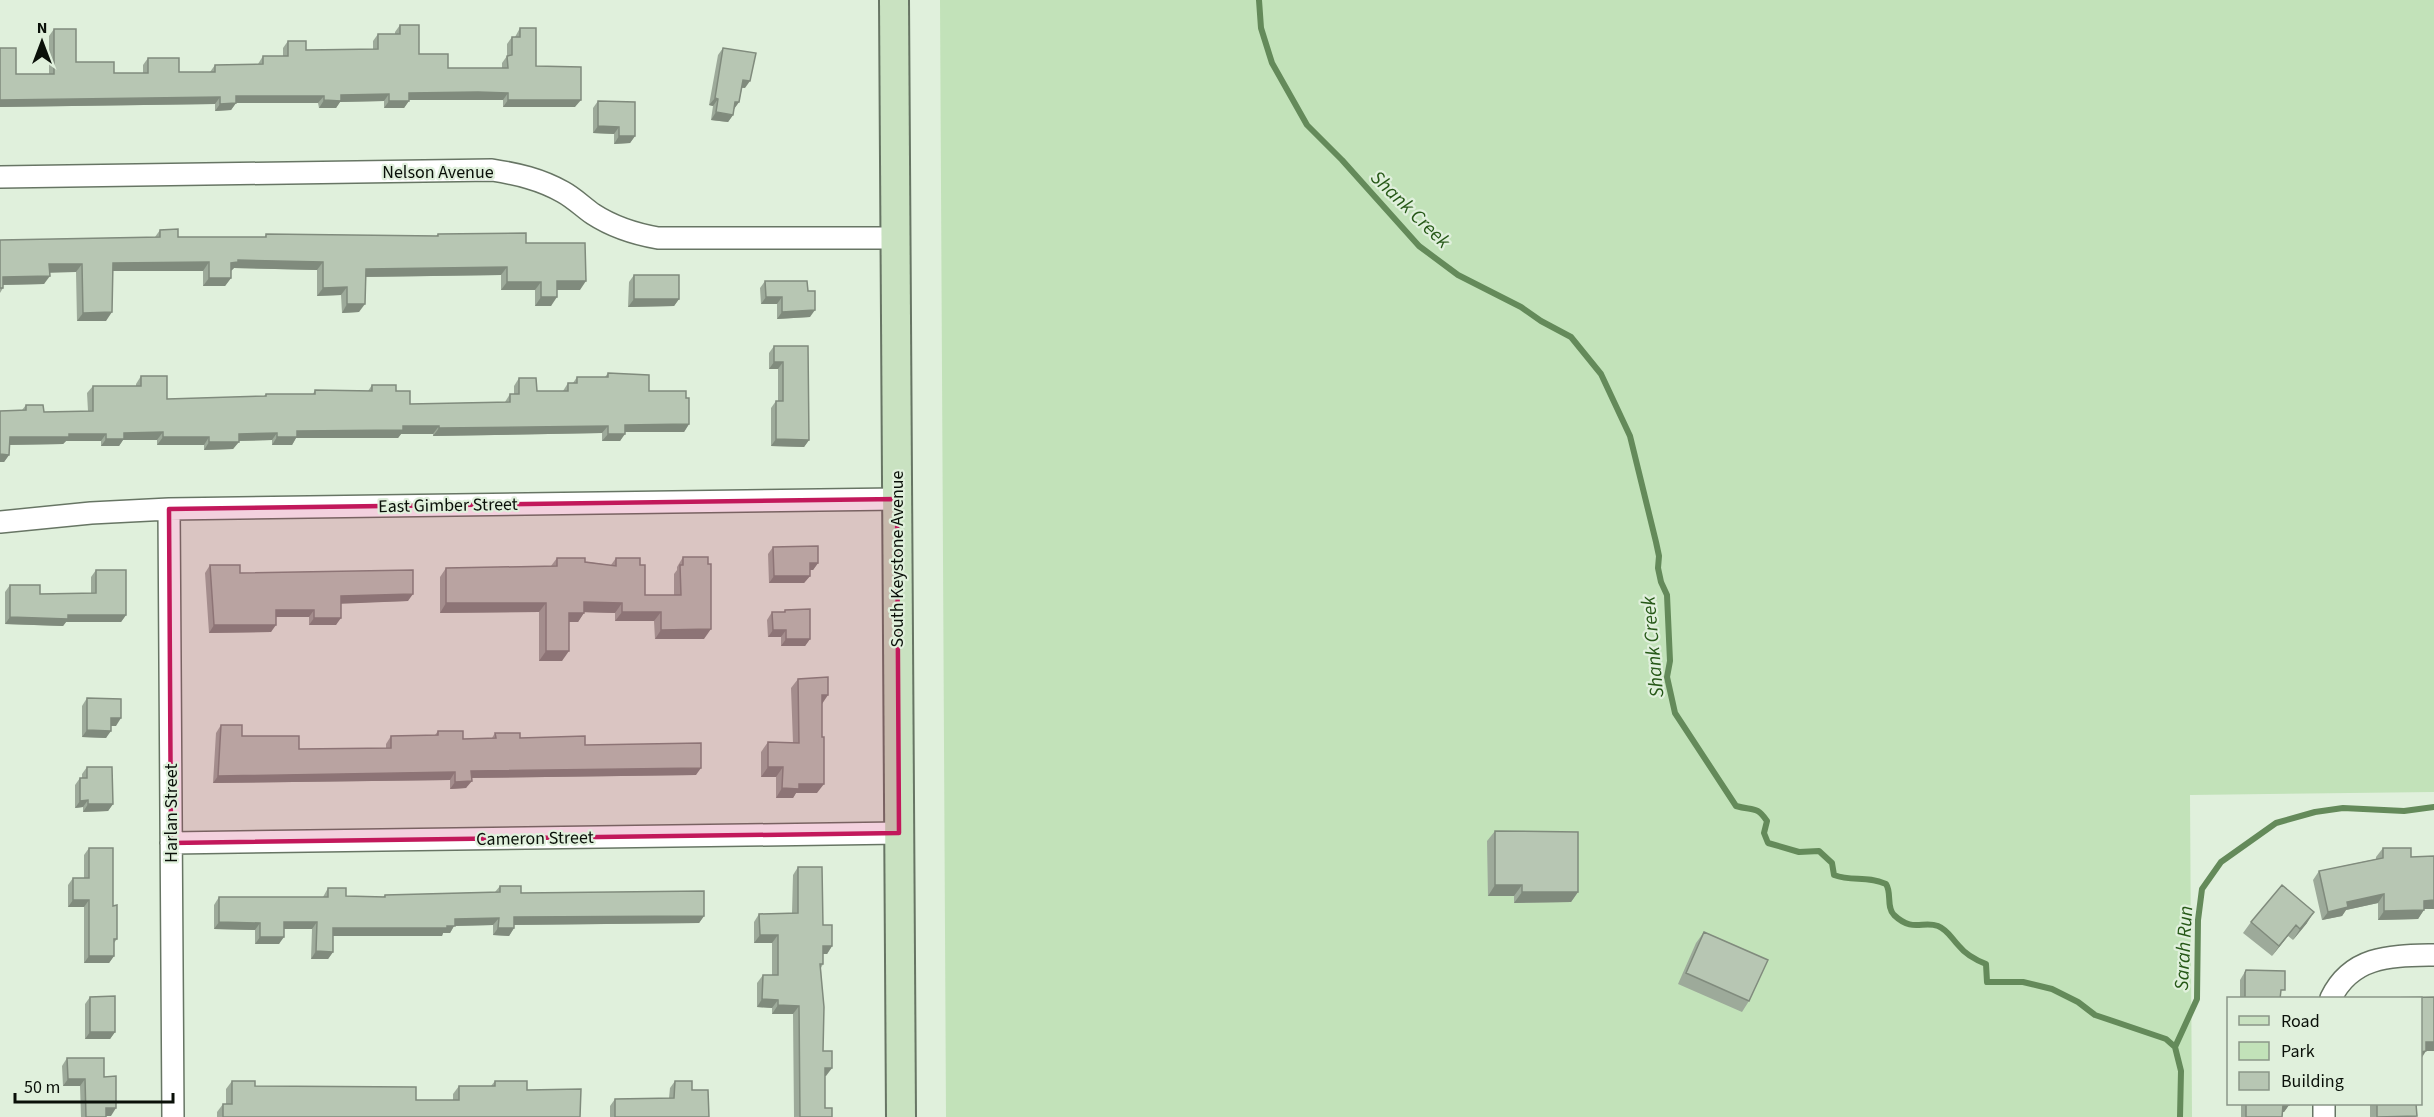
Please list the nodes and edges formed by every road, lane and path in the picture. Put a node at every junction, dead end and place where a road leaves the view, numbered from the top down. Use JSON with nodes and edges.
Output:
{"nodes":[{"id":1,"x":894,"y":0,"type":"edge"},
{"id":2,"x":0,"y":177,"type":"edge"},
{"id":3,"x":896,"y":238,"type":"junction"},
{"id":4,"x":897,"y":499,"type":"junction"},
{"id":5,"x":169,"y":509,"type":"junction"},
{"id":6,"x":0,"y":522,"type":"edge"},
{"id":7,"x":899,"y":833,"type":"junction"},
{"id":8,"x":171,"y":843,"type":"junction"},
{"id":9,"x":2434,"y":955,"type":"edge"},
{"id":10,"x":2332,"y":997,"type":"edge"},
{"id":11,"x":173,"y":1117,"type":"edge"},
{"id":12,"x":902,"y":1117,"type":"edge"}],
"edges":[{"from":1,"to":3,"type":"main road","name":"South Keystone Avenue"},
{"from":2,"to":3,"type":"street","name":"Nelson Avenue"},
{"from":3,"to":4,"type":"main road","name":"South Keystone Avenue"},
{"from":4,"to":5,"type":"street","name":"East Gimber Street"},
{"from":4,"to":7,"type":"main road","name":"South Keystone Avenue"},
{"from":5,"to":6,"type":"street","name":"East Gimber Street"},
{"from":5,"to":8,"type":"street","name":"Harlan Street"},
{"from":7,"to":8,"type":"street","name":"Cameron Street"},
{"from":7,"to":12,"type":"main road","name":"South Keystone Avenue"},
{"from":8,"to":11,"type":"street","name":"Harlan Street"},
{"from":9,"to":10,"type":"street"}]}
